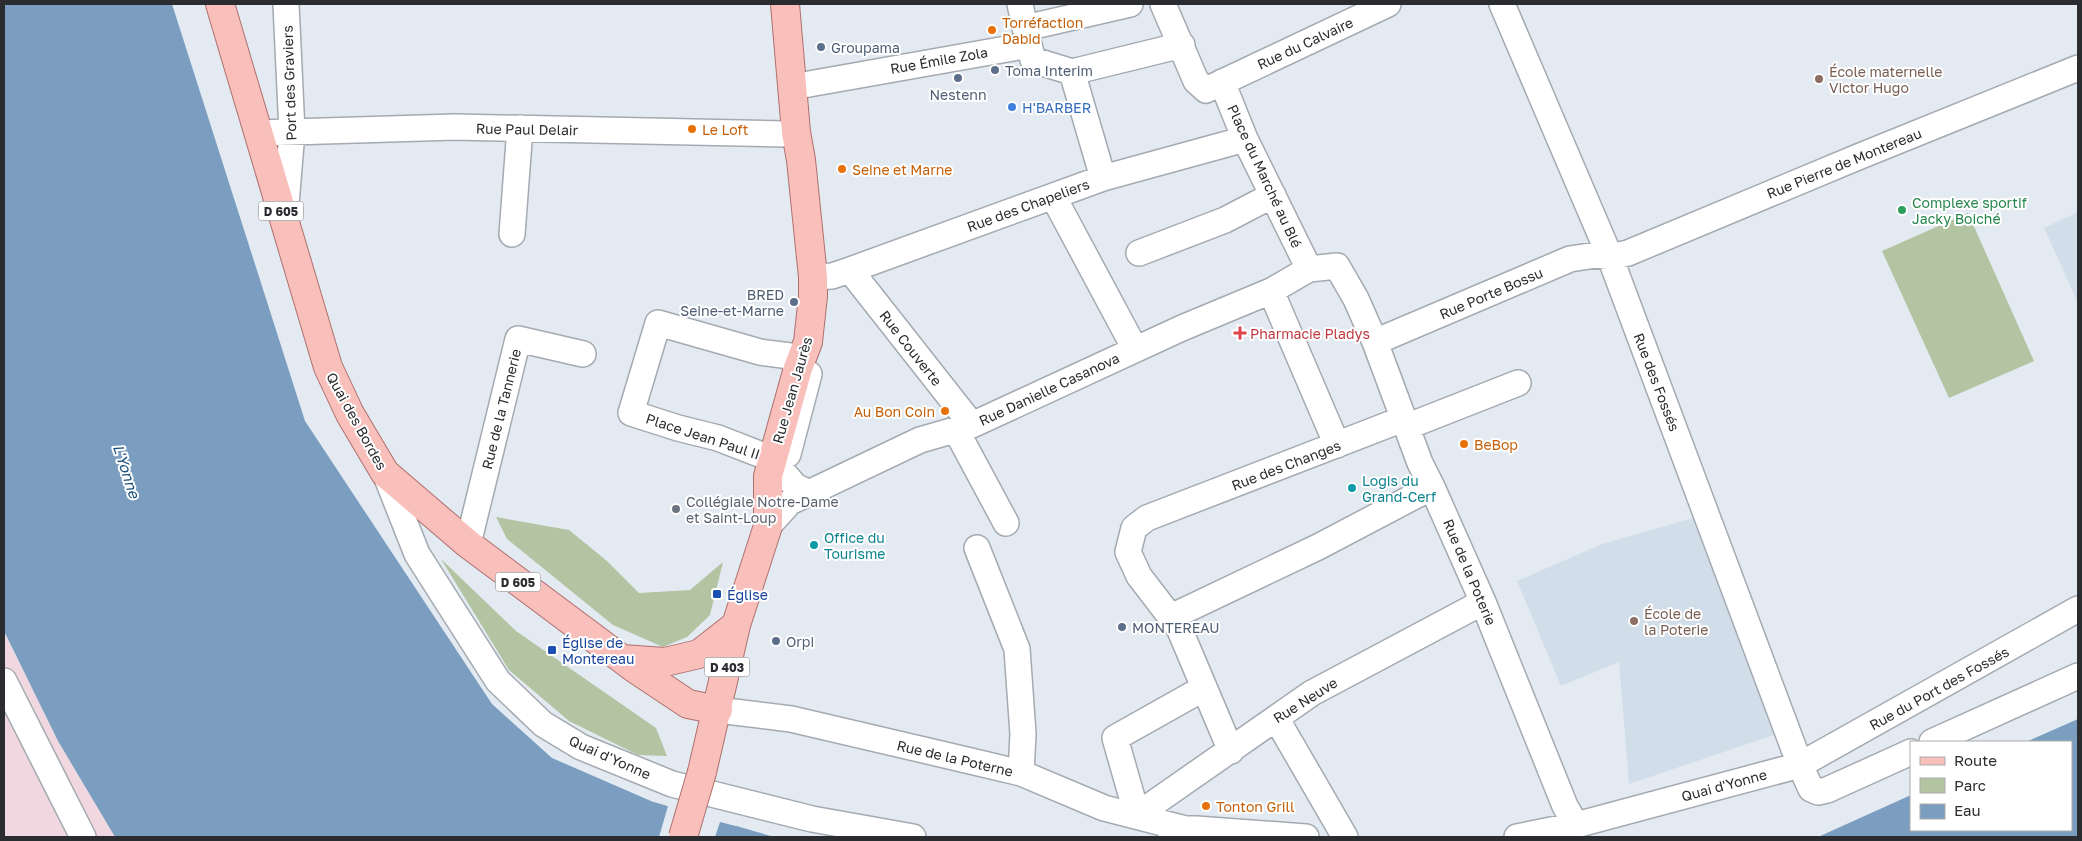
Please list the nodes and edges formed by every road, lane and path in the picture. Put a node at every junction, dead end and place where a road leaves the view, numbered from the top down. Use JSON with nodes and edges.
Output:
{"nodes":[{"id":1,"x":220,"y":4,"type":"edge"},
{"id":2,"x":286,"y":4,"type":"edge"},
{"id":3,"x":785,"y":4,"type":"edge"},
{"id":4,"x":1020,"y":4,"type":"edge"},
{"id":5,"x":1130,"y":4,"type":"edge"},
{"id":6,"x":1388,"y":4,"type":"edge"},
{"id":7,"x":1502,"y":4,"type":"edge"},
{"id":8,"x":1169,"y":7,"type":"edge"},
{"id":9,"x":1027,"y":36,"type":"junction"},
{"id":10,"x":1182,"y":45,"type":"junction"},
{"id":11,"x":2078,"y":68,"type":"edge"},
{"id":12,"x":1072,"y":72,"type":"junction"},
{"id":13,"x":792,"y":86,"type":"junction"},
{"id":14,"x":1214,"y":86,"type":"junction"},
{"id":15,"x":520,"y":128,"type":"junction"},
{"id":16,"x":292,"y":132,"type":"junction"},
{"id":17,"x":796,"y":132,"type":"junction"},
{"id":18,"x":258,"y":133,"type":"junction"},
{"id":19,"x":1245,"y":138,"type":"junction"},
{"id":20,"x":1104,"y":178,"type":"junction"},
{"id":21,"x":1273,"y":195,"type":"junction"},
{"id":22,"x":1053,"y":196,"type":"junction"},
{"id":23,"x":284,"y":221,"type":"junction"},
{"id":24,"x":512,"y":234,"type":"dead end"},
{"id":25,"x":1139,"y":254,"type":"dead end"},
{"id":26,"x":1610,"y":257,"type":"junction"},
{"id":27,"x":1337,"y":266,"type":"joint"},
{"id":28,"x":1309,"y":269,"type":"junction"},
{"id":29,"x":850,"y":270,"type":"junction"},
{"id":30,"x":813,"y":277,"type":"junction"},
{"id":31,"x":1271,"y":291,"type":"junction"},
{"id":32,"x":1375,"y":342,"type":"junction"},
{"id":33,"x":1135,"y":349,"type":"junction"},
{"id":34,"x":583,"y":354,"type":"dead end"},
{"id":35,"x":798,"y":368,"type":"junction"},
{"id":36,"x":1518,"y":383,"type":"dead end"},
{"id":37,"x":1404,"y":423,"type":"junction"},
{"id":38,"x":964,"y":427,"type":"junction"},
{"id":39,"x":1337,"y":445,"type":"junction"},
{"id":40,"x":772,"y":459,"type":"junction"},
{"id":41,"x":386,"y":474,"type":"junction"},
{"id":42,"x":1432,"y":487,"type":"junction"},
{"id":43,"x":807,"y":492,"type":"junction"},
{"id":44,"x":1006,"y":523,"type":"dead end"},
{"id":45,"x":768,"y":526,"type":"junction"},
{"id":46,"x":468,"y":544,"type":"junction"},
{"id":47,"x":977,"y":548,"type":"dead end"},
{"id":48,"x":1483,"y":602,"type":"junction"},
{"id":49,"x":2078,"y":609,"type":"edge"},
{"id":50,"x":1171,"y":617,"type":"junction"},
{"id":51,"x":736,"y":625,"type":"junction"},
{"id":52,"x":622,"y":659,"type":"junction"},
{"id":53,"x":2078,"y":676,"type":"edge"},
{"id":54,"x":4,"y":681,"type":"edge"},
{"id":55,"x":1204,"y":688,"type":"junction"},
{"id":56,"x":718,"y":710,"type":"junction"},
{"id":57,"x":1276,"y":718,"type":"junction"},
{"id":58,"x":1934,"y":741,"type":"edge"},
{"id":59,"x":1231,"y":751,"type":"junction"},
{"id":60,"x":1910,"y":752,"type":"edge"},
{"id":61,"x":1800,"y":765,"type":"junction"},
{"id":62,"x":1021,"y":773,"type":"junction"},
{"id":63,"x":1137,"y":815,"type":"junction"},
{"id":64,"x":1576,"y":825,"type":"junction"},
{"id":65,"x":1178,"y":833,"type":"edge"},
{"id":66,"x":83,"y":837,"type":"edge"},
{"id":67,"x":683,"y":837,"type":"edge"},
{"id":68,"x":913,"y":837,"type":"edge"},
{"id":69,"x":1306,"y":837,"type":"edge"},
{"id":70,"x":1345,"y":837,"type":"edge"},
{"id":71,"x":1517,"y":837,"type":"edge"}],
"edges":[{"from":1,"to":18,"type":"main road","name":"Quai des Bordes","number":"D 605"},
{"from":2,"to":16,"type":"street","name":"Port des Graviers"},
{"from":3,"to":13,"type":"main road","name":"Rue Jean Jaurès","number":"D 403"},
{"from":4,"to":9,"type":"street"},
{"from":5,"to":9,"type":"street","name":"Rue Émile Zola"},
{"from":6,"to":14,"type":"street","name":"Rue du Calvaire"},
{"from":7,"to":26,"type":"street","name":"Rue des Fossés"},
{"from":8,"to":10,"type":"street","name":"Place du Marché au Blé"},
{"from":9,"to":12,"type":"street"},
{"from":9,"to":13,"type":"street","name":"Rue Émile Zola"},
{"from":10,"to":12,"type":"street"},
{"from":10,"to":14,"type":"street","name":"Place du Marché au Blé"},
{"from":11,"to":26,"type":"street","name":"Rue Pierre de Montereau"},
{"from":12,"to":20,"type":"street"},
{"from":13,"to":17,"type":"main road","name":"Rue Jean Jaurès","number":"D 403"},
{"from":14,"to":19,"type":"street","name":"Place du Marché au Blé"},
{"from":15,"to":16,"type":"street","name":"Rue Paul Delair"},
{"from":15,"to":17,"type":"street","name":"Rue Paul Delair"},
{"from":15,"to":24,"type":"street"},
{"from":16,"to":18,"type":"street","name":"Rue Paul Delair"},
{"from":16,"to":23,"type":"street","name":"Port des Graviers"},
{"from":17,"to":30,"type":"main road","name":"Rue Jean Jaurès","number":"D 403"},
{"from":18,"to":23,"type":"main road","name":"Quai des Bordes","number":"D 605"},
{"from":19,"to":20,"type":"street","name":"Rue des Chapeliers"},
{"from":19,"to":21,"type":"street","name":"Place du Marché au Blé"},
{"from":20,"to":22,"type":"street","name":"Rue des Chapeliers"},
{"from":21,"to":25,"type":"street"},
{"from":21,"to":28,"type":"street","name":"Place du Marché au Blé"},
{"from":22,"to":29,"type":"street","name":"Rue des Chapeliers"},
{"from":22,"to":33,"type":"street"},
{"from":23,"to":41,"type":"main road","name":"Quai des Bordes","number":"D 605"},
{"from":26,"to":32,"type":"street","name":"Rue Porte Bossu"},
{"from":26,"to":61,"type":"street","name":"Rue des Fossés"},
{"from":27,"to":28,"type":"street","name":"Rue Danielle Casanova"},
{"from":27,"to":32,"type":"street","name":"Rue de la Poterie"},
{"from":28,"to":31,"type":"street","name":"Rue Danielle Casanova"},
{"from":29,"to":30,"type":"street","name":"Rue des Chapeliers"},
{"from":29,"to":38,"type":"street","name":"Rue Couverte"},
{"from":30,"to":35,"type":"main road","name":"Rue Jean Jaurès","number":"D 403"},
{"from":31,"to":33,"type":"street","name":"Rue Danielle Casanova"},
{"from":31,"to":39,"type":"street"},
{"from":32,"to":37,"type":"street","name":"Rue de la Poterie"},
{"from":33,"to":38,"type":"street","name":"Rue Danielle Casanova"},
{"from":34,"to":46,"type":"street","name":"Rue de la Tannerie"},
{"from":35,"to":40,"type":"main road","name":"Rue Jean Jaurès","number":"D 403"},
{"from":35,"to":40,"type":"street","name":"Place Jean Paul II"},
{"from":36,"to":37,"type":"street","name":"Rue des Changes"},
{"from":37,"to":39,"type":"street","name":"Rue des Changes"},
{"from":37,"to":42,"type":"street","name":"Rue de la Poterie"},
{"from":38,"to":43,"type":"street","name":"Rue Danielle Casanova"},
{"from":38,"to":44,"type":"street","name":"Rue Couverte"},
{"from":39,"to":50,"type":"street","name":"Rue des Changes"},
{"from":40,"to":43,"type":"street"},
{"from":40,"to":45,"type":"main road","name":"Rue Jean Jaurès","number":"D 403"},
{"from":41,"to":46,"type":"main road","name":"Quai des Bordes","number":"D 605"},
{"from":41,"to":68,"type":"street","name":"Quai d'Yonne"},
{"from":42,"to":48,"type":"street","name":"Rue de la Poterie"},
{"from":42,"to":50,"type":"street"},
{"from":43,"to":45,"type":"street","name":"Rue Danielle Casanova"},
{"from":45,"to":51,"type":"main road","name":"Rue Jean Jaurès","number":"D 403"},
{"from":46,"to":52,"type":"main road","name":"Quai des Bordes","number":"D 605"},
{"from":47,"to":62,"type":"street"},
{"from":48,"to":57,"type":"street","name":"Rue Neuve"},
{"from":48,"to":64,"type":"street","name":"Rue de la Poterie"},
{"from":49,"to":61,"type":"street","name":"Rue du Port des Fossés"},
{"from":50,"to":55,"type":"street","name":"Rue des Changes"},
{"from":51,"to":52,"type":"main road"},
{"from":51,"to":56,"type":"main road","name":"Rue Jean Jaurès","number":"D 403"},
{"from":52,"to":56,"type":"main road","name":"Quai des Bordes","number":"D 605"},
{"from":53,"to":58,"type":"street"},
{"from":54,"to":66,"type":"street"},
{"from":55,"to":59,"type":"street","name":"Rue des Changes"},
{"from":55,"to":63,"type":"street"},
{"from":56,"to":62,"type":"street","name":"Rue de la Poterne"},
{"from":56,"to":67,"type":"main road","name":"Rue Jean Jaurès","bridge":true},
{"from":57,"to":59,"type":"street","name":"Rue Neuve"},
{"from":57,"to":70,"type":"street"},
{"from":59,"to":63,"type":"street","name":"Rue Neuve"},
{"from":60,"to":61,"type":"street"},
{"from":61,"to":64,"type":"street","name":"Quai d'Yonne"},
{"from":62,"to":63,"type":"street","name":"Rue de la Poterne"},
{"from":63,"to":65,"type":"street","name":"Rue de la Poterne"},
{"from":64,"to":71,"type":"street","name":"Quai d'Yonne"},
{"from":65,"to":69,"type":"street"}]}
